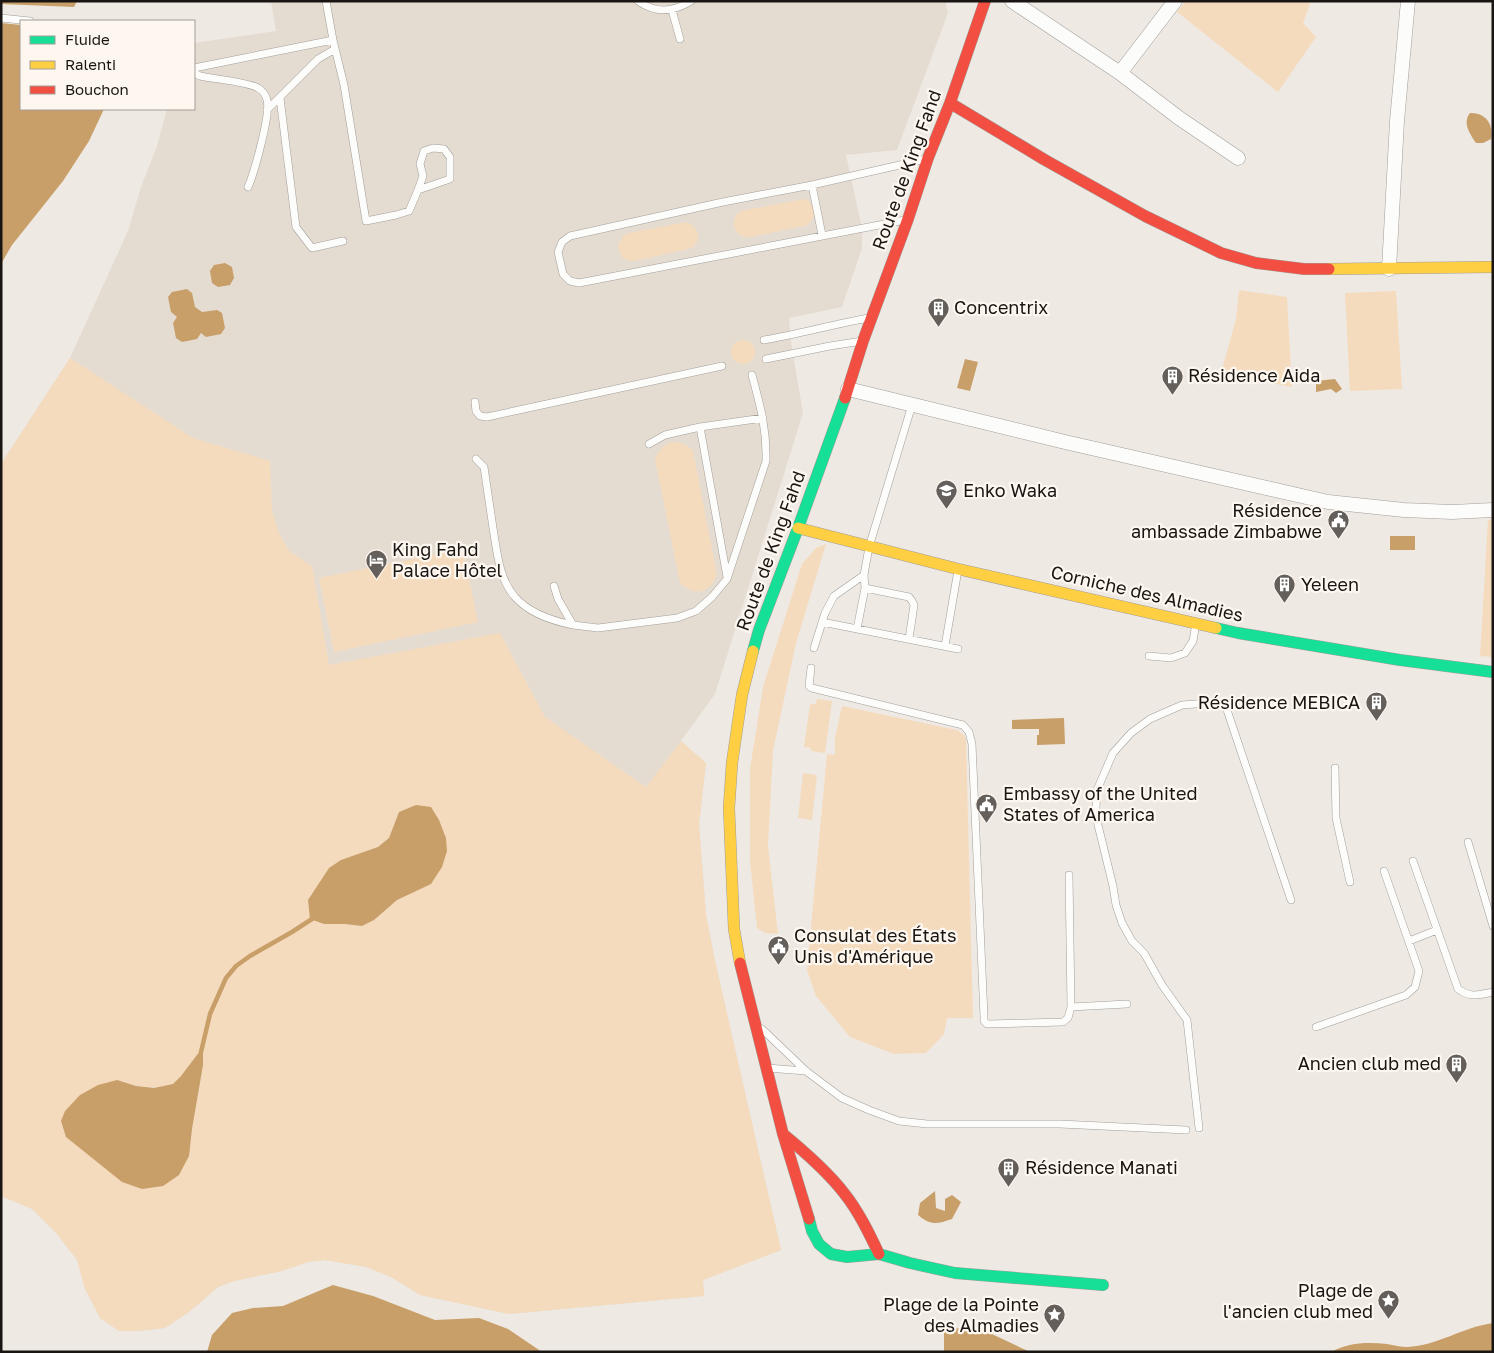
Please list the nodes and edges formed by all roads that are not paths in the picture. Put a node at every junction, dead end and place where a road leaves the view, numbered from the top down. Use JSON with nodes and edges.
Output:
{"nodes":[{"id":1,"x":326,"y":1,"type":"edge"},
{"id":2,"x":638,"y":1,"type":"edge"},
{"id":3,"x":691,"y":1,"type":"edge"},
{"id":4,"x":986,"y":1,"type":"edge"},
{"id":5,"x":1012,"y":1,"type":"edge"},
{"id":6,"x":1175,"y":1,"type":"edge"},
{"id":7,"x":1408,"y":1,"type":"edge"},
{"id":8,"x":672,"y":10,"type":"junction"},
{"id":9,"x":1,"y":18,"type":"edge"},
{"id":10,"x":20,"y":20,"type":"edge"},
{"id":11,"x":680,"y":39,"type":"dead end"},
{"id":12,"x":333,"y":40,"type":"junction"},
{"id":13,"x":335,"y":49,"type":"junction"},
{"id":14,"x":195,"y":68,"type":"edge"},
{"id":15,"x":1120,"y":73,"type":"junction"},
{"id":16,"x":195,"y":74,"type":"edge"},
{"id":17,"x":280,"y":98,"type":"junction"},
{"id":18,"x":950,"y":103,"type":"junction"},
{"id":19,"x":267,"y":110,"type":"junction"},
{"id":20,"x":928,"y":158,"type":"junction"},
{"id":21,"x":1238,"y":158,"type":"dead end"},
{"id":22,"x":812,"y":186,"type":"junction"},
{"id":23,"x":248,"y":187,"type":"dead end"},
{"id":24,"x":418,"y":190,"type":"junction"},
{"id":25,"x":908,"y":219,"type":"junction"},
{"id":26,"x":822,"y":235,"type":"junction"},
{"id":27,"x":343,"y":242,"type":"dead end"},
{"id":28,"x":1493,"y":267,"type":"edge"},
{"id":29,"x":1389,"y":269,"type":"junction"},
{"id":30,"x":872,"y":318,"type":"junction"},
{"id":31,"x":764,"y":340,"type":"dead end"},
{"id":32,"x":863,"y":341,"type":"junction"},
{"id":33,"x":766,"y":359,"type":"dead end"},
{"id":34,"x":722,"y":366,"type":"dead end"},
{"id":35,"x":752,"y":375,"type":"dead end"},
{"id":36,"x":848,"y":389,"type":"junction"},
{"id":37,"x":475,"y":402,"type":"dead end"},
{"id":38,"x":912,"y":405,"type":"junction"},
{"id":39,"x":763,"y":418,"type":"junction"},
{"id":40,"x":700,"y":427,"type":"junction"},
{"id":41,"x":649,"y":444,"type":"dead end"},
{"id":42,"x":476,"y":458,"type":"dead end"},
{"id":43,"x":1493,"y":510,"type":"edge"},
{"id":44,"x":798,"y":528,"type":"junction"},
{"id":45,"x":869,"y":547,"type":"junction"},
{"id":46,"x":958,"y":569,"type":"junction"},
{"id":47,"x":864,"y":574,"type":"junction"},
{"id":48,"x":727,"y":579,"type":"junction"},
{"id":49,"x":554,"y":586,"type":"dead end"},
{"id":50,"x":865,"y":588,"type":"junction"},
{"id":51,"x":822,"y":622,"type":"junction"},
{"id":52,"x":1196,"y":623,"type":"junction"},
{"id":53,"x":573,"y":625,"type":"junction"},
{"id":54,"x":857,"y":629,"type":"junction"},
{"id":55,"x":909,"y":639,"type":"junction"},
{"id":56,"x":944,"y":646,"type":"junction"},
{"id":57,"x":814,"y":648,"type":"dead end"},
{"id":58,"x":958,"y":648,"type":"dead end"},
{"id":59,"x":1149,"y":656,"type":"dead end"},
{"id":60,"x":811,"y":668,"type":"dead end"},
{"id":61,"x":1493,"y":672,"type":"edge"},
{"id":62,"x":1335,"y":768,"type":"dead end"},
{"id":63,"x":1468,"y":842,"type":"dead end"},
{"id":64,"x":1414,"y":861,"type":"dead end"},
{"id":65,"x":1384,"y":871,"type":"dead end"},
{"id":66,"x":1070,"y":875,"type":"dead end"},
{"id":67,"x":1350,"y":882,"type":"dead end"},
{"id":68,"x":1291,"y":900,"type":"dead end"},
{"id":69,"x":1493,"y":926,"type":"edge"},
{"id":70,"x":1437,"y":930,"type":"junction"},
{"id":71,"x":1408,"y":941,"type":"junction"},
{"id":72,"x":1493,"y":992,"type":"edge"},
{"id":73,"x":1127,"y":1004,"type":"dead end"},
{"id":74,"x":1071,"y":1007,"type":"junction"},
{"id":75,"x":754,"y":1022,"type":"junction"},
{"id":76,"x":1316,"y":1027,"type":"dead end"},
{"id":77,"x":766,"y":1068,"type":"junction"},
{"id":78,"x":806,"y":1071,"type":"junction"},
{"id":79,"x":1199,"y":1128,"type":"dead end"},
{"id":80,"x":1186,"y":1130,"type":"dead end"},
{"id":81,"x":782,"y":1134,"type":"junction"},
{"id":82,"x":879,"y":1254,"type":"junction"},
{"id":83,"x":1103,"y":1285,"type":"dead end"}],
"edges":[{"from":1,"to":12,"type":"lane"},
{"from":2,"to":8,"type":"lane"},
{"from":3,"to":8,"type":"lane"},
{"from":4,"to":18,"type":"street","name":"Route de King Fahd"},
{"from":5,"to":15,"type":"street"},
{"from":6,"to":15,"type":"street"},
{"from":7,"to":29,"type":"street"},
{"from":8,"to":11,"type":"lane"},
{"from":9,"to":10,"type":"lane"},
{"from":12,"to":13,"type":"lane"},
{"from":12,"to":14,"type":"lane"},
{"from":13,"to":17,"type":"lane"},
{"from":13,"to":24,"type":"lane"},
{"from":15,"to":21,"type":"street"},
{"from":16,"to":19,"type":"lane"},
{"from":17,"to":19,"type":"lane"},
{"from":17,"to":27,"type":"lane"},
{"from":18,"to":20,"type":"street","name":"Route de King Fahd"},
{"from":18,"to":29,"type":"street"},
{"from":19,"to":23,"type":"lane"},
{"from":20,"to":22,"type":"lane"},
{"from":20,"to":25,"type":"street","name":"Route de King Fahd"},
{"from":22,"to":26,"type":"lane"},
{"from":22,"to":26,"type":"lane"},
{"from":24,"to":24,"type":"lane"},
{"from":25,"to":26,"type":"lane"},
{"from":25,"to":30,"type":"street","name":"Route de King Fahd"},
{"from":28,"to":29,"type":"street"},
{"from":30,"to":31,"type":"lane"},
{"from":30,"to":32,"type":"street","name":"Route de King Fahd"},
{"from":32,"to":33,"type":"lane"},
{"from":32,"to":36,"type":"street","name":"Route de King Fahd"},
{"from":34,"to":37,"type":"lane"},
{"from":35,"to":39,"type":"lane"},
{"from":36,"to":38,"type":"street"},
{"from":36,"to":44,"type":"street","name":"Route de King Fahd"},
{"from":38,"to":43,"type":"street"},
{"from":38,"to":45,"type":"lane"},
{"from":39,"to":40,"type":"lane"},
{"from":39,"to":48,"type":"lane"},
{"from":40,"to":41,"type":"lane"},
{"from":40,"to":48,"type":"lane"},
{"from":42,"to":53,"type":"lane"},
{"from":44,"to":45,"type":"street","name":"Corniche des Almadies"},
{"from":44,"to":75,"type":"street","name":"Route de King Fahd"},
{"from":45,"to":46,"type":"street","name":"Corniche des Almadies"},
{"from":45,"to":47,"type":"lane"},
{"from":46,"to":52,"type":"street","name":"Corniche des Almadies"},
{"from":46,"to":56,"type":"lane"},
{"from":47,"to":50,"type":"lane"},
{"from":47,"to":51,"type":"lane"},
{"from":48,"to":53,"type":"lane"},
{"from":49,"to":53,"type":"lane"},
{"from":50,"to":54,"type":"lane"},
{"from":50,"to":55,"type":"lane"},
{"from":51,"to":54,"type":"lane"},
{"from":51,"to":57,"type":"lane"},
{"from":52,"to":59,"type":"lane"},
{"from":52,"to":61,"type":"street","name":"Corniche des Almadies"},
{"from":54,"to":55,"type":"lane"},
{"from":55,"to":56,"type":"lane"},
{"from":56,"to":58,"type":"lane"},
{"from":60,"to":74,"type":"lane"},
{"from":62,"to":67,"type":"lane"},
{"from":63,"to":69,"type":"lane"},
{"from":64,"to":70,"type":"lane"},
{"from":65,"to":71,"type":"lane"},
{"from":66,"to":74,"type":"lane"},
{"from":68,"to":79,"type":"lane"},
{"from":70,"to":71,"type":"lane"},
{"from":70,"to":72,"type":"lane"},
{"from":71,"to":76,"type":"lane"},
{"from":73,"to":74,"type":"lane"},
{"from":75,"to":77,"type":"street","name":"Route de King Fahd"},
{"from":75,"to":78,"type":"lane"},
{"from":77,"to":78,"type":"lane"},
{"from":77,"to":81,"type":"street","name":"Route de King Fahd"},
{"from":78,"to":80,"type":"lane"},
{"from":81,"to":82,"type":"street"},
{"from":81,"to":82,"type":"street","name":"Route de King Fahd"},
{"from":82,"to":83,"type":"street"}]}
